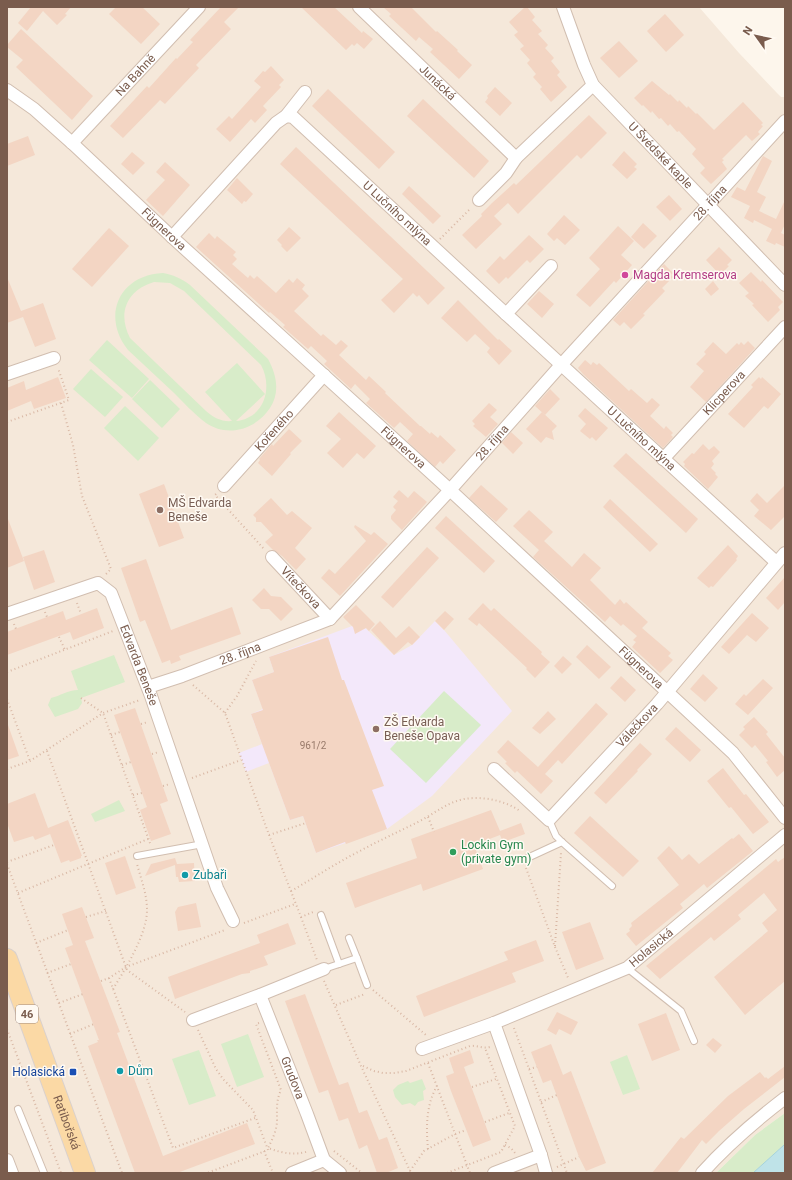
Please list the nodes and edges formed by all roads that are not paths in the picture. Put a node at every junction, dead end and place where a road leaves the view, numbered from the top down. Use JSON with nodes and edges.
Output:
{"nodes":[{"id":1,"x":199,"y":7,"type":"edge"},
{"id":2,"x":359,"y":7,"type":"edge"},
{"id":3,"x":563,"y":7,"type":"edge"},
{"id":4,"x":593,"y":85,"type":"junction"},
{"id":5,"x":7,"y":90,"type":"edge"},
{"id":6,"x":305,"y":92,"type":"dead end"},
{"id":7,"x":286,"y":116,"type":"junction"},
{"id":8,"x":785,"y":121,"type":"edge"},
{"id":9,"x":72,"y":143,"type":"junction"},
{"id":10,"x":516,"y":158,"type":"junction"},
{"id":11,"x":479,"y":200,"type":"road end"},
{"id":12,"x":708,"y":204,"type":"junction"},
{"id":13,"x":172,"y":237,"type":"junction"},
{"id":14,"x":551,"y":266,"type":"dead end"},
{"id":15,"x":785,"y":285,"type":"edge"},
{"id":16,"x":506,"y":314,"type":"junction"},
{"id":17,"x":785,"y":327,"type":"edge"},
{"id":18,"x":54,"y":358,"type":"road end"},
{"id":19,"x":561,"y":365,"type":"junction"},
{"id":20,"x":7,"y":374,"type":"edge"},
{"id":21,"x":324,"y":375,"type":"junction"},
{"id":22,"x":663,"y":459,"type":"junction"},
{"id":23,"x":224,"y":486,"type":"road end"},
{"id":24,"x":450,"y":490,"type":"junction"},
{"id":25,"x":785,"y":553,"type":"edge"},
{"id":26,"x":272,"y":557,"type":"road end"},
{"id":27,"x":776,"y":562,"type":"junction"},
{"id":28,"x":7,"y":614,"type":"edge"},
{"id":29,"x":330,"y":619,"type":"junction"},
{"id":30,"x":149,"y":691,"type":"junction"},
{"id":31,"x":667,"y":692,"type":"junction"},
{"id":32,"x":494,"y":769,"type":"dead end"},
{"id":33,"x":785,"y":818,"type":"edge"},
{"id":34,"x":549,"y":820,"type":"junction"},
{"id":35,"x":785,"y":835,"type":"edge"},
{"id":36,"x":562,"y":842,"type":"junction"},
{"id":37,"x":203,"y":844,"type":"junction"},
{"id":38,"x":134,"y":854,"type":"road end"},
{"id":39,"x":523,"y":860,"type":"road end"},
{"id":40,"x":612,"y":886,"type":"dead end"},
{"id":41,"x":321,"y":915,"type":"road end"},
{"id":42,"x":235,"y":924,"type":"road end"},
{"id":43,"x":349,"y":938,"type":"dead end"},
{"id":44,"x":357,"y":958,"type":"junction"},
{"id":45,"x":7,"y":959,"type":"edge"},
{"id":46,"x":339,"y":964,"type":"junction"},
{"id":47,"x":627,"y":968,"type":"junction"},
{"id":48,"x":322,"y":970,"type":"joint"},
{"id":49,"x":367,"y":985,"type":"road end"},
{"id":50,"x":260,"y":995,"type":"junction"},
{"id":51,"x":193,"y":1020,"type":"road end"},
{"id":52,"x":494,"y":1023,"type":"junction"},
{"id":53,"x":694,"y":1041,"type":"dead end"},
{"id":54,"x":422,"y":1048,"type":"dead end"},
{"id":55,"x":785,"y":1098,"type":"edge"},
{"id":56,"x":18,"y":1109,"type":"dead end"},
{"id":57,"x":540,"y":1155,"type":"junction"},
{"id":58,"x":7,"y":1160,"type":"edge"},
{"id":59,"x":324,"y":1160,"type":"junction"},
{"id":60,"x":545,"y":1172,"type":"edge"},
{"id":61,"x":12,"y":1173,"type":"edge"},
{"id":62,"x":44,"y":1173,"type":"edge"},
{"id":63,"x":85,"y":1173,"type":"edge"},
{"id":64,"x":292,"y":1173,"type":"edge"},
{"id":65,"x":340,"y":1173,"type":"edge"},
{"id":66,"x":494,"y":1173,"type":"edge"},
{"id":67,"x":702,"y":1173,"type":"edge"}],
"edges":[{"from":1,"to":9,"type":"street","name":"Na Bahně"},
{"from":2,"to":10,"type":"street","name":"Junácká"},
{"from":3,"to":4,"type":"street","name":"U Švédské kaple"},
{"from":4,"to":10,"type":"street"},
{"from":4,"to":12,"type":"street","name":"U Švédské kaple"},
{"from":5,"to":9,"type":"street","name":"Fügnerova"},
{"from":6,"to":7,"type":"street"},
{"from":7,"to":13,"type":"street"},
{"from":7,"to":16,"type":"street","name":"U Lučního mlýna"},
{"from":8,"to":12,"type":"street","name":"28. října"},
{"from":9,"to":13,"type":"street","name":"Fügnerova"},
{"from":10,"to":11,"type":"street"},
{"from":12,"to":15,"type":"street","name":"U Švédské kaple"},
{"from":12,"to":19,"type":"street","name":"28. října"},
{"from":13,"to":21,"type":"street","name":"Fügnerova"},
{"from":14,"to":16,"type":"street"},
{"from":16,"to":19,"type":"street","name":"U Lučního mlýna"},
{"from":17,"to":22,"type":"street","name":"Klicperova"},
{"from":18,"to":20,"type":"street"},
{"from":19,"to":22,"type":"street","name":"U Lučního mlýna"},
{"from":19,"to":24,"type":"street","name":"28. října"},
{"from":21,"to":23,"type":"street","name":"Kořeného"},
{"from":21,"to":24,"type":"street","name":"Fügnerova"},
{"from":22,"to":27,"type":"street","name":"U Lučního mlýna"},
{"from":24,"to":29,"type":"street","name":"28. října"},
{"from":24,"to":31,"type":"street","name":"Fügnerova"},
{"from":25,"to":27,"type":"street","name":"Válečkova"},
{"from":26,"to":29,"type":"street","name":"Vítečkova"},
{"from":27,"to":31,"type":"street","name":"Válečkova"},
{"from":28,"to":30,"type":"street","name":"Edvarda Beneše"},
{"from":29,"to":30,"type":"street","name":"28. října"},
{"from":30,"to":37,"type":"street","name":"Edvarda Beneše"},
{"from":31,"to":33,"type":"street","name":"Fügnerova"},
{"from":31,"to":34,"type":"street","name":"Válečkova"},
{"from":32,"to":34,"type":"street"},
{"from":34,"to":36,"type":"lane"},
{"from":35,"to":47,"type":"street","name":"Holasická"},
{"from":36,"to":39,"type":"lane"},
{"from":36,"to":40,"type":"lane"},
{"from":37,"to":38,"type":"lane"},
{"from":37,"to":42,"type":"street","name":"Edvarda Beneše"},
{"from":41,"to":46,"type":"lane"},
{"from":43,"to":44,"type":"lane"},
{"from":44,"to":46,"type":"lane"},
{"from":44,"to":49,"type":"lane"},
{"from":45,"to":63,"type":"main road","name":"Ratibořská","number":"46"},
{"from":46,"to":48,"type":"lane"},
{"from":47,"to":52,"type":"street","name":"Holasická"},
{"from":47,"to":53,"type":"lane"},
{"from":48,"to":50,"type":"street"},
{"from":50,"to":51,"type":"street"},
{"from":50,"to":59,"type":"street","name":"Grudova"},
{"from":52,"to":54,"type":"street","name":"Holasická"},
{"from":52,"to":57,"type":"street"},
{"from":55,"to":67,"type":"street"},
{"from":56,"to":62,"type":"lane"},
{"from":57,"to":60,"type":"street"},
{"from":57,"to":66,"type":"street"},
{"from":58,"to":61,"type":"street"},
{"from":59,"to":64,"type":"street"},
{"from":59,"to":65,"type":"street"}]}
